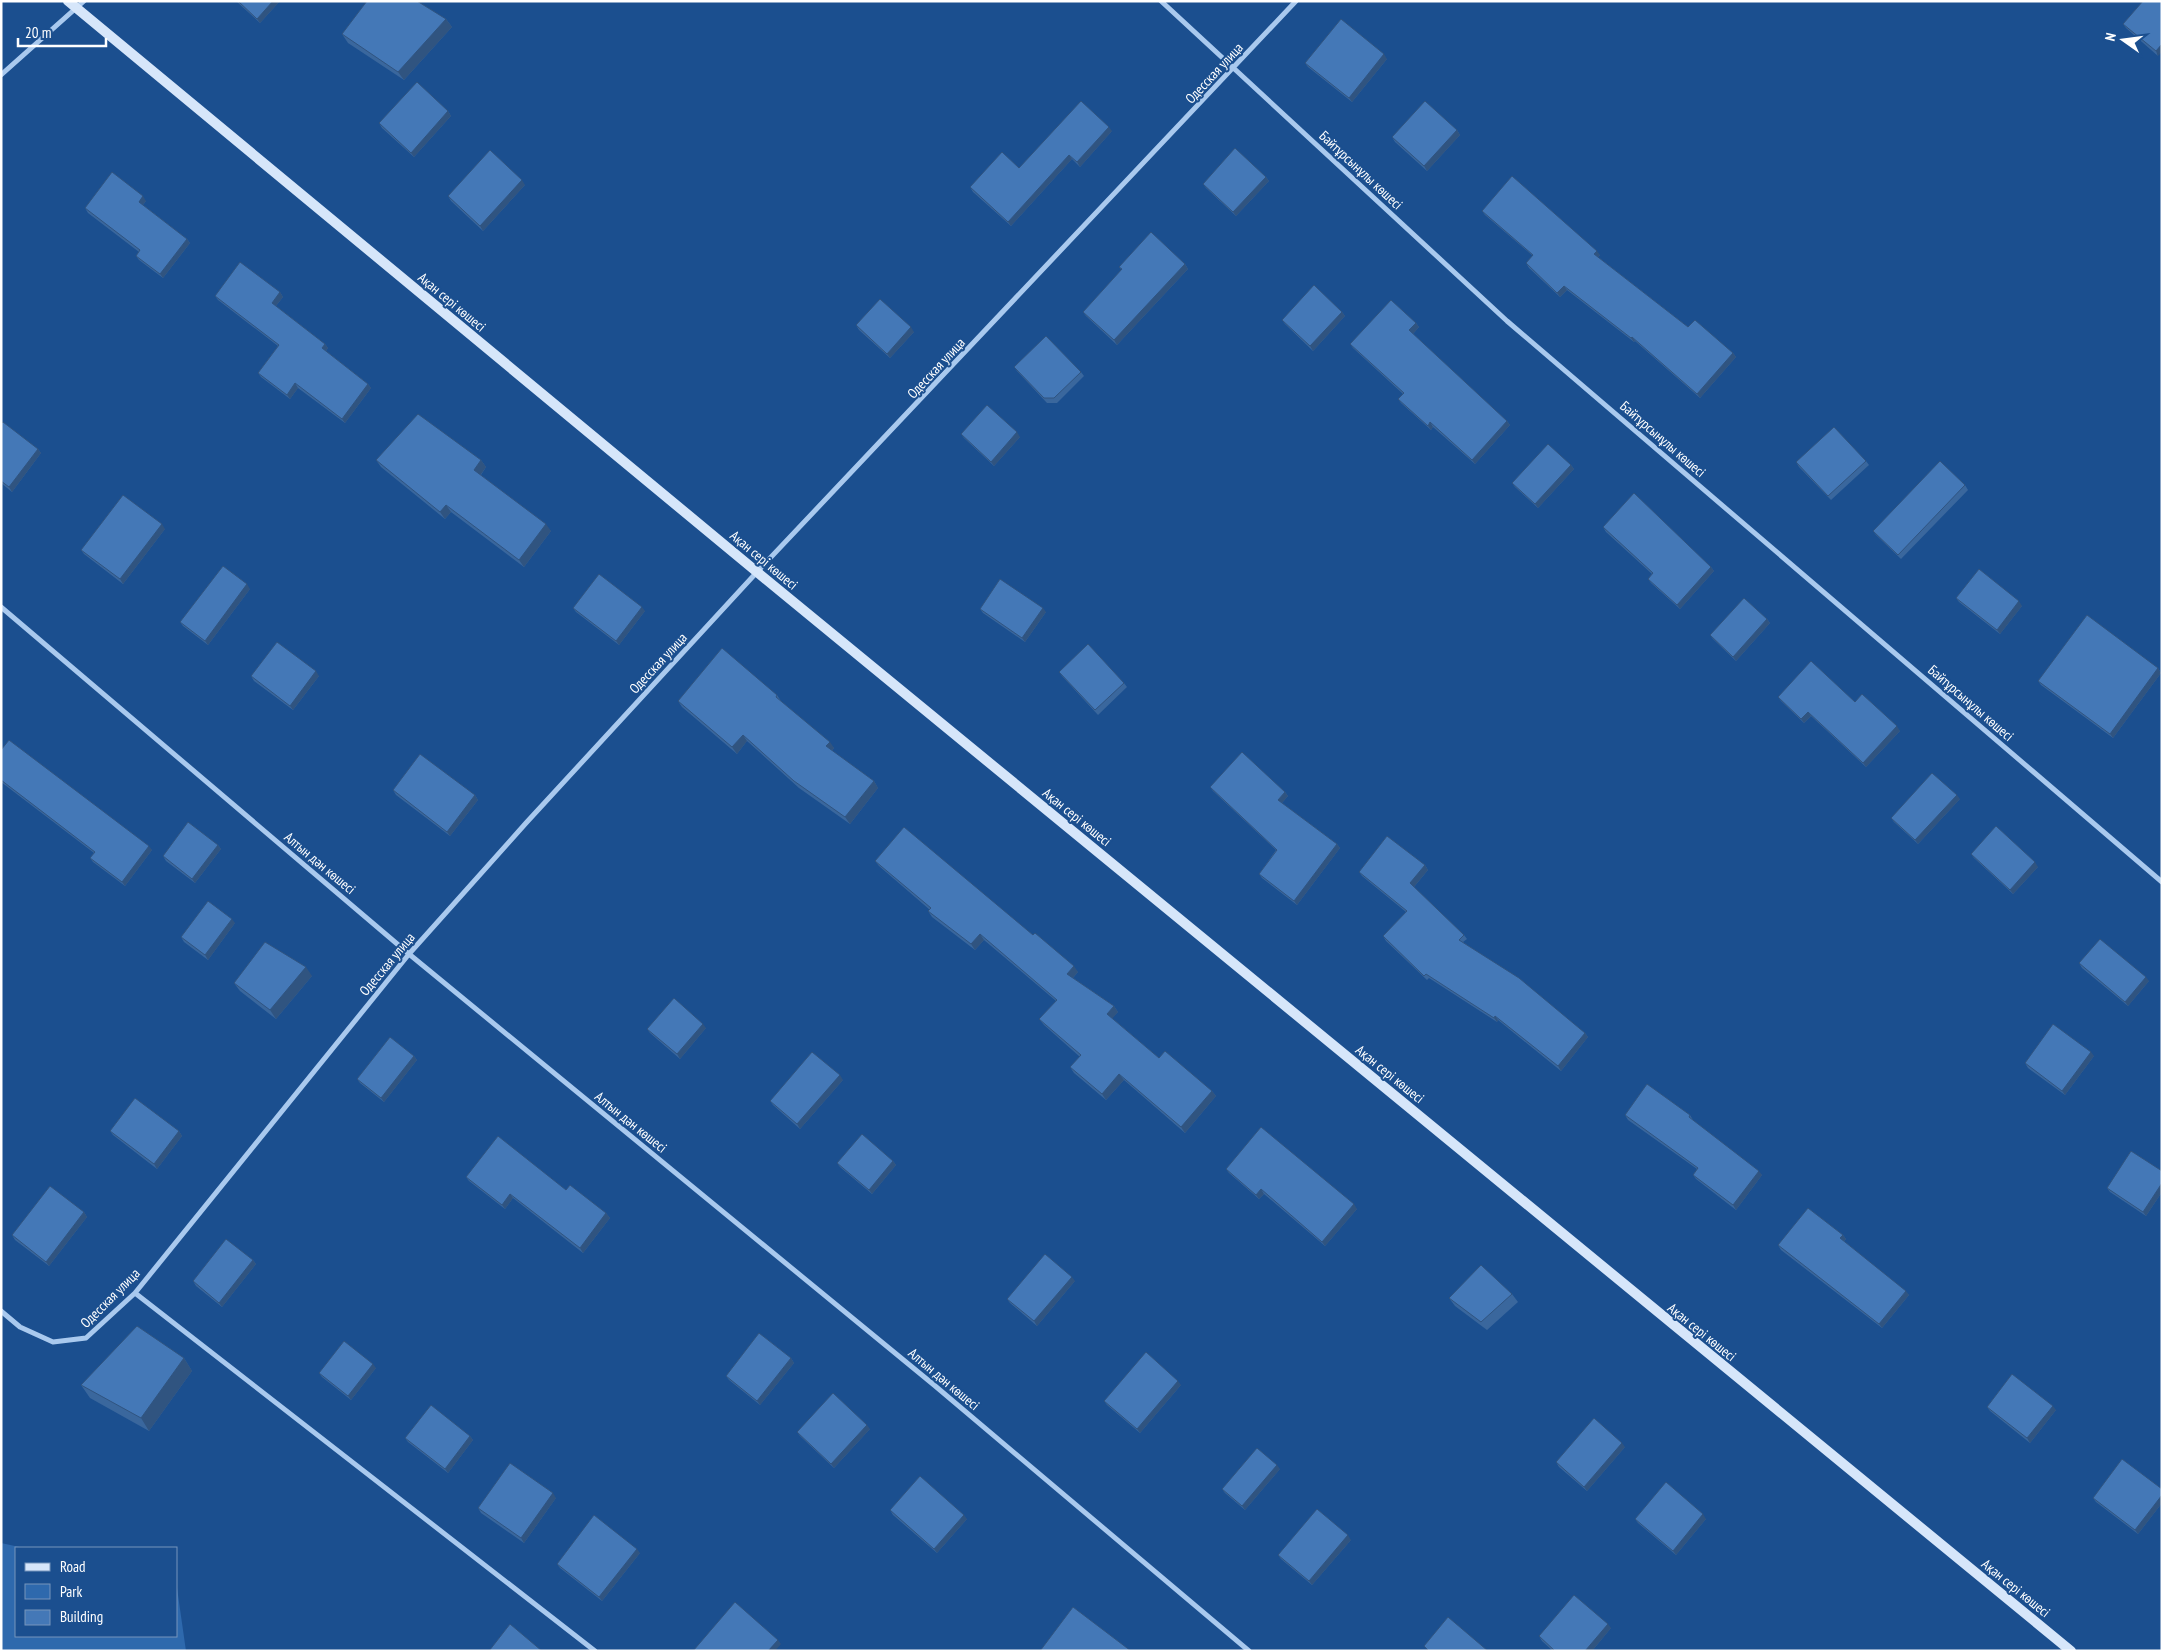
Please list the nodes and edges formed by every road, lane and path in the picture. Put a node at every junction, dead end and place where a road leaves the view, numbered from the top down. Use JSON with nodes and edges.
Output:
{"nodes":[{"id":1,"x":1161,"y":1,"type":"edge"},
{"id":2,"x":1296,"y":1,"type":"edge"},
{"id":3,"x":76,"y":3,"type":"edge"},
{"id":4,"x":1234,"y":69,"type":"junction"},
{"id":5,"x":1,"y":75,"type":"edge"},
{"id":6,"x":757,"y":572,"type":"junction"},
{"id":7,"x":1,"y":607,"type":"edge"},
{"id":8,"x":2162,"y":882,"type":"edge"},
{"id":9,"x":409,"y":954,"type":"junction"},
{"id":10,"x":135,"y":1293,"type":"junction"},
{"id":11,"x":1,"y":1312,"type":"edge"},
{"id":12,"x":596,"y":1651,"type":"edge"},
{"id":13,"x":1249,"y":1651,"type":"edge"},
{"id":14,"x":2071,"y":1651,"type":"edge"}],
"edges":[{"from":1,"to":4,"type":"street","name":"Байтұрсынұлы көшесі"},
{"from":2,"to":4,"type":"street","name":"Одесская улица"},
{"from":3,"to":5,"type":"street"},
{"from":3,"to":6,"type":"street","name":"Ақан сері көшесі"},
{"from":4,"to":6,"type":"street","name":"Одесская улица"},
{"from":4,"to":8,"type":"street","name":"Байтұрсынұлы көшесі"},
{"from":6,"to":9,"type":"street","name":"Одесская улица"},
{"from":6,"to":14,"type":"street","name":"Ақан сері көшесі"},
{"from":7,"to":9,"type":"street","name":"Алтын дән көшесі"},
{"from":9,"to":10,"type":"street","name":"Одесская улица"},
{"from":9,"to":13,"type":"street","name":"Алтын дән көшесі"},
{"from":10,"to":11,"type":"street","name":"Одесская улица"},
{"from":10,"to":12,"type":"street"}]}
